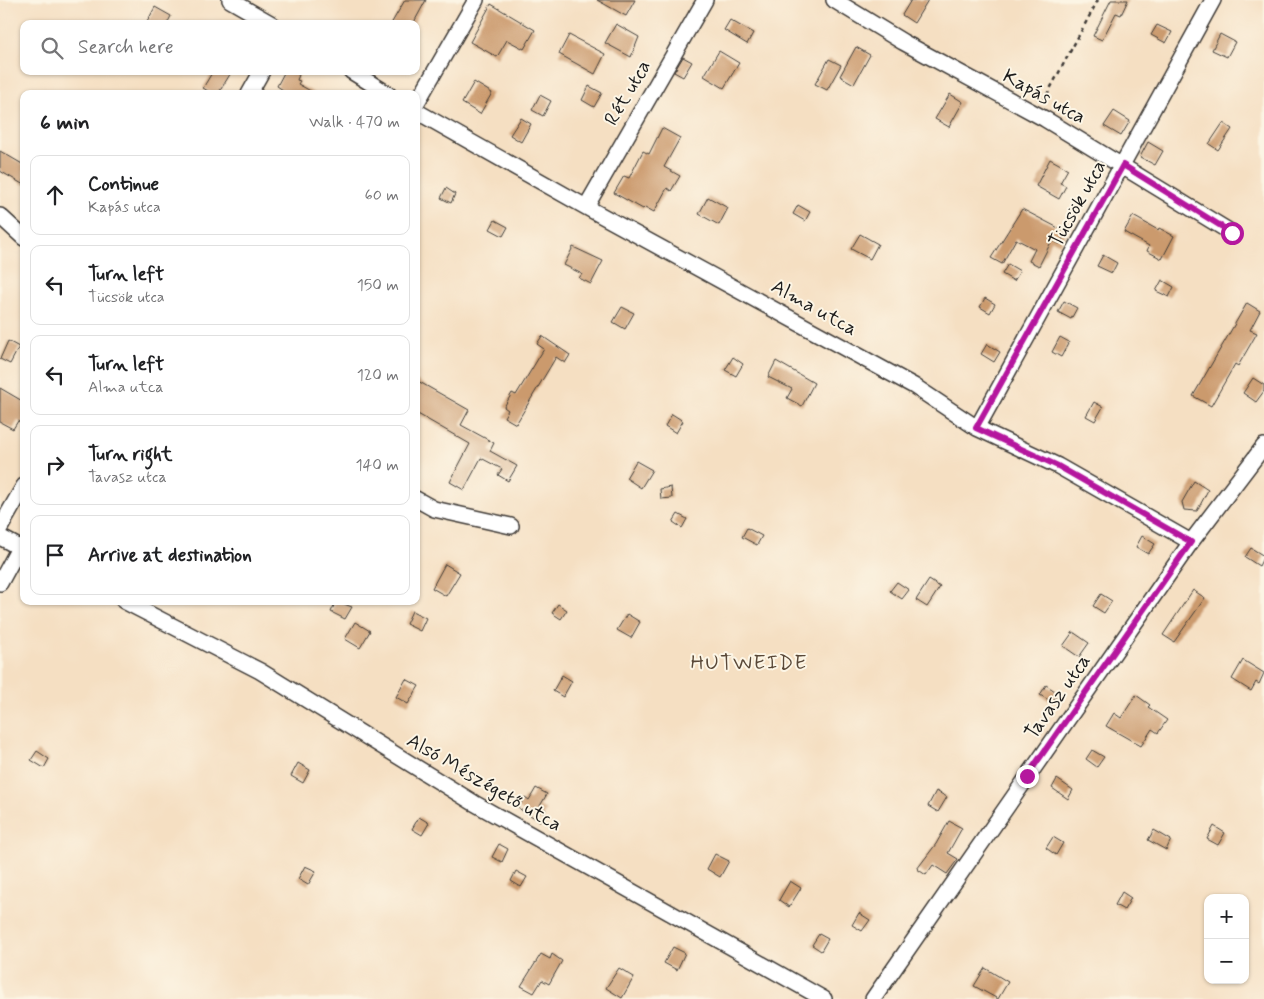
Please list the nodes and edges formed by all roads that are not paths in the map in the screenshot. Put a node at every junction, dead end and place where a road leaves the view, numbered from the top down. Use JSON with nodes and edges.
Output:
{"nodes":[{"id":1,"x":230,"y":0,"type":"edge"},
{"id":2,"x":476,"y":0,"type":"edge"},
{"id":3,"x":706,"y":0,"type":"edge"},
{"id":4,"x":834,"y":0,"type":"edge"},
{"id":5,"x":1213,"y":0,"type":"edge"},
{"id":6,"x":256,"y":6,"type":"edge"},
{"id":7,"x":268,"y":20,"type":"edge"},
{"id":8,"x":260,"y":75,"type":"edge"},
{"id":9,"x":357,"y":75,"type":"edge"},
{"id":10,"x":251,"y":90,"type":"edge"},
{"id":11,"x":381,"y":90,"type":"edge"},
{"id":12,"x":420,"y":97,"type":"edge"},
{"id":13,"x":420,"y":113,"type":"edge"},
{"id":14,"x":1123,"y":165,"type":"junction"},
{"id":15,"x":586,"y":207,"type":"junction"},
{"id":16,"x":0,"y":216,"type":"edge"},
{"id":17,"x":1232,"y":233,"type":"dead end"},
{"id":18,"x":20,"y":234,"type":"edge"},
{"id":19,"x":976,"y":428,"type":"junction"},
{"id":20,"x":1264,"y":446,"type":"edge"},
{"id":21,"x":20,"y":493,"type":"edge"},
{"id":22,"x":420,"y":501,"type":"edge"},
{"id":23,"x":511,"y":526,"type":"dead end"},
{"id":24,"x":0,"y":528,"type":"edge"},
{"id":25,"x":0,"y":537,"type":"edge"},
{"id":26,"x":1191,"y":542,"type":"junction"},
{"id":27,"x":20,"y":548,"type":"edge"},
{"id":28,"x":20,"y":552,"type":"edge"},
{"id":29,"x":0,"y":583,"type":"edge"},
{"id":30,"x":132,"y":605,"type":"edge"},
{"id":31,"x":824,"y":999,"type":"edge"},
{"id":32,"x":873,"y":999,"type":"edge"}],
"edges":[{"from":1,"to":6,"type":"street"},
{"from":2,"to":12,"type":"street"},
{"from":3,"to":15,"type":"street","name":"Rét utca"},
{"from":4,"to":14,"type":"street","name":"Kapás utca"},
{"from":5,"to":14,"type":"street","name":"Tücsök utca"},
{"from":6,"to":7,"type":"street"},
{"from":8,"to":10,"type":"street"},
{"from":9,"to":11,"type":"street"},
{"from":13,"to":15,"type":"street","name":"Alma utca"},
{"from":14,"to":17,"type":"street","name":"Kapás utca"},
{"from":14,"to":19,"type":"street","name":"Tücsök utca"},
{"from":15,"to":19,"type":"street","name":"Alma utca"},
{"from":16,"to":18,"type":"street"},
{"from":19,"to":26,"type":"street","name":"Alma utca"},
{"from":20,"to":26,"type":"street","name":"Tavasz utca"},
{"from":21,"to":24,"type":"street"},
{"from":22,"to":23,"type":"street"},
{"from":25,"to":27,"type":"street"},
{"from":26,"to":32,"type":"street","name":"Tavasz utca"},
{"from":28,"to":29,"type":"street"},
{"from":30,"to":31,"type":"street","name":"Alsó Mészégető utca"}]}
